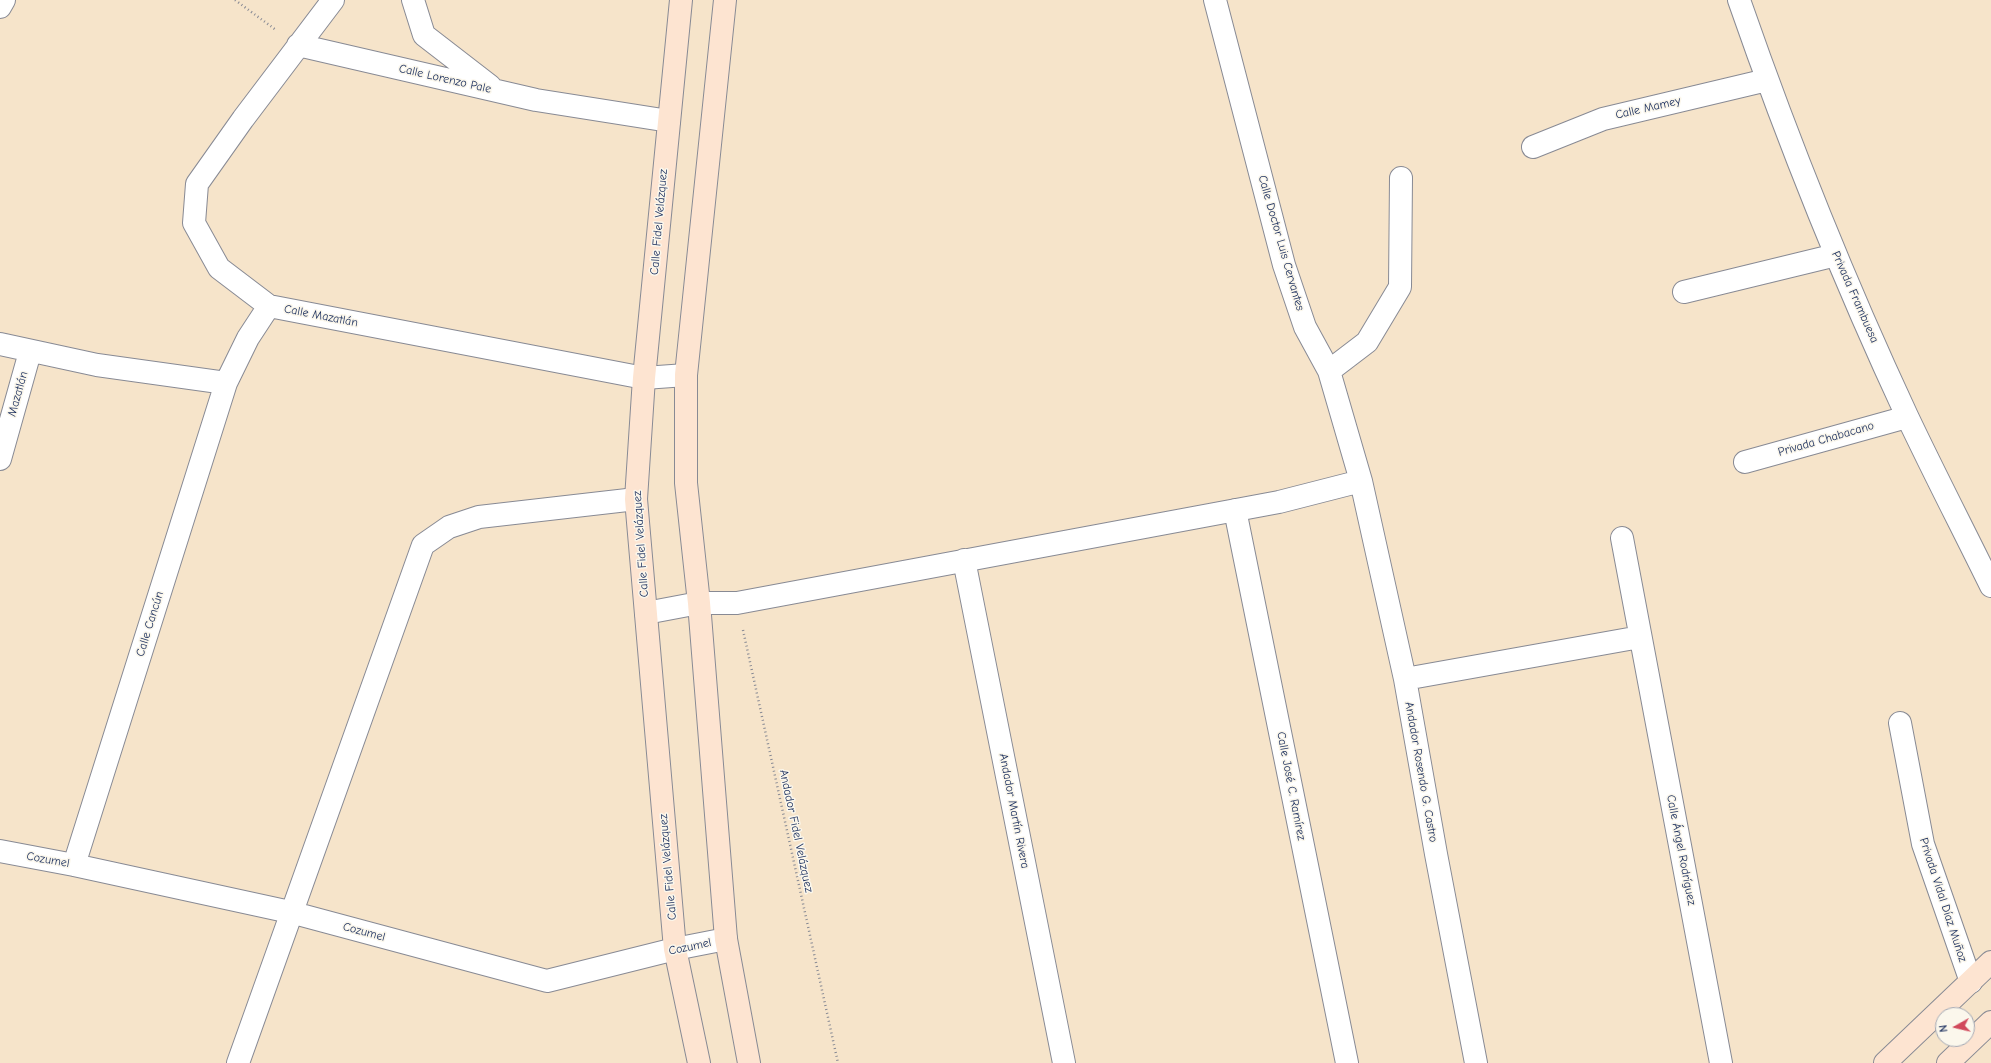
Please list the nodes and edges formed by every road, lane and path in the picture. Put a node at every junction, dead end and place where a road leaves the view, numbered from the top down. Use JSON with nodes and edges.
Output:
{"nodes":[{"id":1,"x":4,"y":0,"type":"edge"},
{"id":2,"x":235,"y":0,"type":"edge"},
{"id":3,"x":333,"y":0,"type":"edge"},
{"id":4,"x":414,"y":0,"type":"edge"},
{"id":5,"x":681,"y":0,"type":"edge"},
{"id":6,"x":725,"y":0,"type":"edge"},
{"id":7,"x":1215,"y":0,"type":"edge"},
{"id":8,"x":1739,"y":0,"type":"edge"},
{"id":9,"x":0,"y":6,"type":"edge"},
{"id":10,"x":298,"y":45,"type":"junction"},
{"id":11,"x":1767,"y":80,"type":"junction"},
{"id":12,"x":496,"y":90,"type":"junction"},
{"id":13,"x":669,"y":121,"type":"junction"},
{"id":14,"x":1532,"y":147,"type":"dead end"},
{"id":15,"x":1401,"y":178,"type":"dead end"},
{"id":16,"x":1836,"y":255,"type":"junction"},
{"id":17,"x":1684,"y":292,"type":"dead end"},
{"id":18,"x":269,"y":306,"type":"junction"},
{"id":19,"x":0,"y":344,"type":"edge"},
{"id":20,"x":30,"y":352,"type":"junction"},
{"id":21,"x":1329,"y":371,"type":"junction"},
{"id":22,"x":686,"y":375,"type":"junction"},
{"id":23,"x":644,"y":378,"type":"junction"},
{"id":24,"x":226,"y":384,"type":"junction"},
{"id":25,"x":1907,"y":417,"type":"junction"},
{"id":26,"x":0,"y":459,"type":"edge"},
{"id":27,"x":1745,"y":462,"type":"dead end"},
{"id":28,"x":1361,"y":481,"type":"junction"},
{"id":29,"x":636,"y":499,"type":"junction"},
{"id":30,"x":1235,"y":510,"type":"junction"},
{"id":31,"x":1622,"y":538,"type":"dead end"},
{"id":32,"x":964,"y":560,"type":"junction"},
{"id":33,"x":1991,"y":586,"type":"edge"},
{"id":34,"x":699,"y":603,"type":"junction"},
{"id":35,"x":737,"y":603,"type":"junction"},
{"id":36,"x":646,"y":613,"type":"junction"},
{"id":37,"x":1640,"y":637,"type":"junction"},
{"id":38,"x":1405,"y":679,"type":"junction"},
{"id":39,"x":1900,"y":723,"type":"dead end"},
{"id":40,"x":0,"y":851,"type":"edge"},
{"id":41,"x":74,"y":865,"type":"junction"},
{"id":42,"x":290,"y":912,"type":"junction"},
{"id":43,"x":726,"y":939,"type":"junction"},
{"id":44,"x":675,"y":950,"type":"junction"},
{"id":45,"x":1991,"y":962,"type":"edge"},
{"id":46,"x":1971,"y":982,"type":"junction"},
{"id":47,"x":1949,"y":1007,"type":"edge"},
{"id":48,"x":1935,"y":1020,"type":"edge"},
{"id":49,"x":1991,"y":1022,"type":"edge"},
{"id":50,"x":1957,"y":1054,"type":"edge"},
{"id":51,"x":238,"y":1063,"type":"edge"},
{"id":52,"x":699,"y":1063,"type":"edge"},
{"id":53,"x":749,"y":1063,"type":"edge"},
{"id":54,"x":838,"y":1063,"type":"edge"},
{"id":55,"x":1064,"y":1063,"type":"edge"},
{"id":56,"x":1348,"y":1063,"type":"edge"},
{"id":57,"x":1476,"y":1063,"type":"edge"},
{"id":58,"x":1721,"y":1063,"type":"edge"},
{"id":59,"x":1885,"y":1063,"type":"edge"}],
"edges":[{"from":1,"to":9,"type":"street"},
{"from":2,"to":10,"type":"path"},
{"from":3,"to":10,"type":"street"},
{"from":4,"to":12,"type":"street"},
{"from":5,"to":13,"type":"street","name":"Calle Fidel Velázquez"},
{"from":6,"to":22,"type":"street"},
{"from":7,"to":21,"type":"street","name":"Calle Doctor Luis Cervantes"},
{"from":8,"to":11,"type":"street","name":"Privada Frambuesa"},
{"from":10,"to":12,"type":"street","name":"Calle Lorenzo Pale"},
{"from":10,"to":18,"type":"street"},
{"from":11,"to":14,"type":"street","name":"Calle Mamey"},
{"from":11,"to":16,"type":"street","name":"Privada Frambuesa"},
{"from":12,"to":13,"type":"street","name":"Calle Lorenzo Pale"},
{"from":13,"to":23,"type":"street","name":"Calle Fidel Velázquez"},
{"from":15,"to":21,"type":"street"},
{"from":16,"to":17,"type":"street"},
{"from":16,"to":25,"type":"street","name":"Privada Frambuesa"},
{"from":18,"to":23,"type":"street","name":"Calle Mazatlán"},
{"from":18,"to":24,"type":"street","name":"Calle Mazatlán"},
{"from":19,"to":20,"type":"street"},
{"from":20,"to":24,"type":"street"},
{"from":20,"to":26,"type":"street","name":"Mazatlán"},
{"from":21,"to":28,"type":"street","name":"Calle Doctor Luis Cervantes"},
{"from":22,"to":23,"type":"street","name":"Calle Mazatlán"},
{"from":22,"to":34,"type":"street"},
{"from":23,"to":29,"type":"street","name":"Calle Fidel Velázquez"},
{"from":24,"to":41,"type":"street","name":"Calle Cancún"},
{"from":25,"to":27,"type":"street","name":"Privada Chabacano"},
{"from":25,"to":33,"type":"street","name":"Privada Frambuesa"},
{"from":28,"to":30,"type":"street"},
{"from":28,"to":38,"type":"street","name":"Andador Rosendo G. Castro"},
{"from":29,"to":36,"type":"street","name":"Calle Fidel Velázquez"},
{"from":29,"to":42,"type":"street"},
{"from":30,"to":32,"type":"street"},
{"from":30,"to":56,"type":"street","name":"Calle José C. Ramírez"},
{"from":31,"to":37,"type":"street","name":"Calle Ángel Rodríguez"},
{"from":32,"to":35,"type":"street"},
{"from":32,"to":55,"type":"street","name":"Andador Martín Rivera"},
{"from":34,"to":35,"type":"street"},
{"from":34,"to":36,"type":"street"},
{"from":34,"to":43,"type":"street"},
{"from":35,"to":54,"type":"path","name":"Andador Fidel Velázquez"},
{"from":36,"to":44,"type":"street","name":"Calle Fidel Velázquez"},
{"from":37,"to":38,"type":"street"},
{"from":37,"to":58,"type":"street","name":"Calle Ángel Rodríguez"},
{"from":38,"to":57,"type":"street","name":"Andador Rosendo G. Castro"},
{"from":39,"to":46,"type":"street","name":"Privada Vidal Díaz Muñoz"},
{"from":40,"to":41,"type":"street","name":"Cozumel"},
{"from":41,"to":42,"type":"street","name":"Cozumel"},
{"from":42,"to":44,"type":"street","name":"Cozumel"},
{"from":42,"to":51,"type":"street"},
{"from":43,"to":44,"type":"street","name":"Cozumel"},
{"from":43,"to":53,"type":"street"},
{"from":44,"to":52,"type":"street","name":"Calle Fidel Velázquez"},
{"from":45,"to":46,"type":"street"},
{"from":46,"to":47,"type":"street"},
{"from":48,"to":59,"type":"street"},
{"from":49,"to":50,"type":"street"}]}
